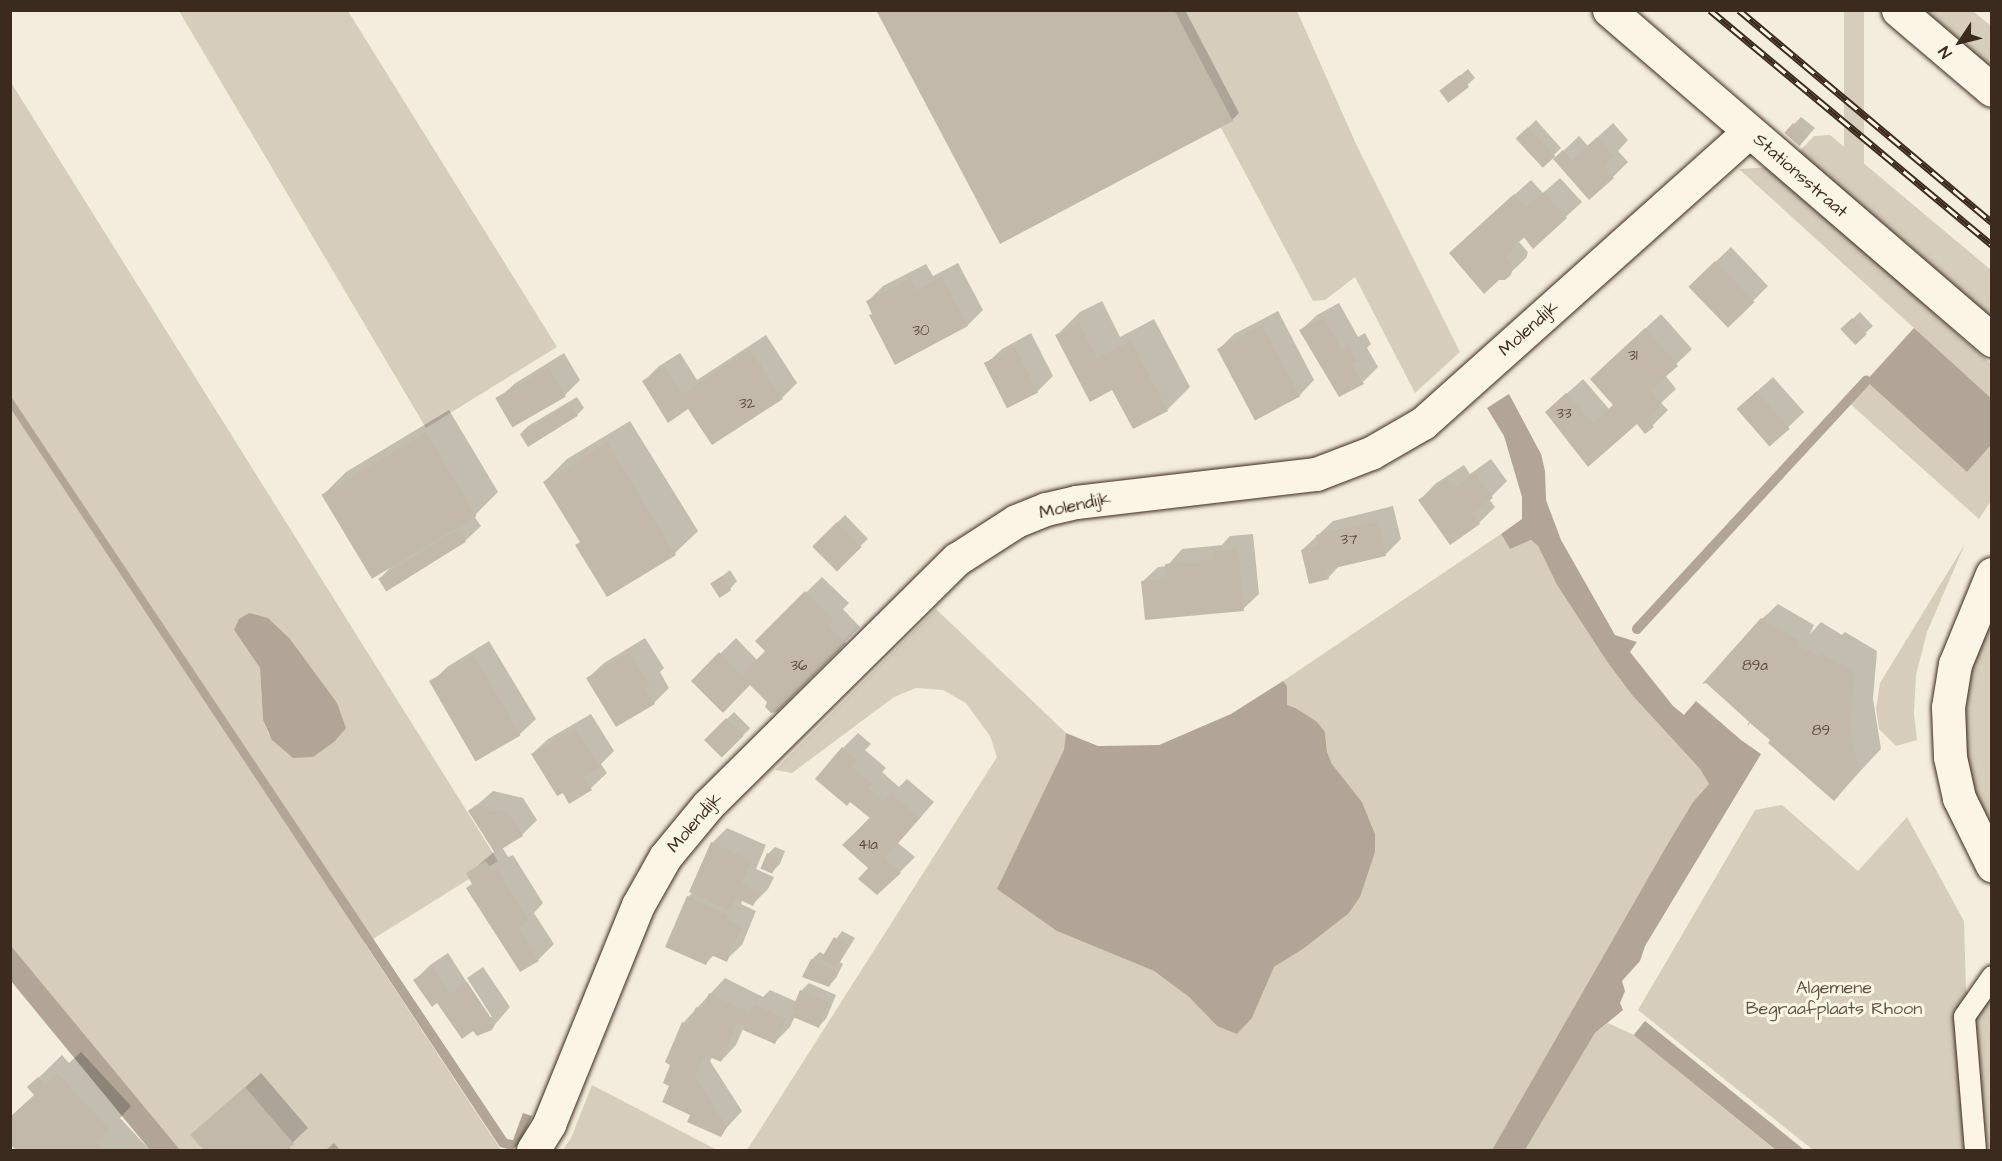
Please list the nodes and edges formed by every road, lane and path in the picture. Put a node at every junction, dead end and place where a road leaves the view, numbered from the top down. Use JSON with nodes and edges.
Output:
{"nodes":[{"id":1,"x":1609,"y":10,"type":"edge"},
{"id":2,"x":1898,"y":10,"type":"edge"},
{"id":3,"x":1992,"y":90,"type":"edge"},
{"id":4,"x":1749,"y":132,"type":"junction"},
{"id":5,"x":1992,"y":340,"type":"edge"},
{"id":6,"x":1992,"y":574,"type":"edge"},
{"id":7,"x":1992,"y":865,"type":"edge"},
{"id":8,"x":1992,"y":976,"type":"edge"},
{"id":9,"x":534,"y":1150,"type":"edge"},
{"id":10,"x":1975,"y":1150,"type":"edge"}],
"edges":[{"from":1,"to":4,"type":"street","name":"Stationsstraat"},
{"from":2,"to":3,"type":"street"},
{"from":4,"to":5,"type":"street","name":"Stationsstraat"},
{"from":4,"to":9,"type":"street","name":"Molendijk"},
{"from":6,"to":7,"type":"street"},
{"from":8,"to":10,"type":"lane"}]}
